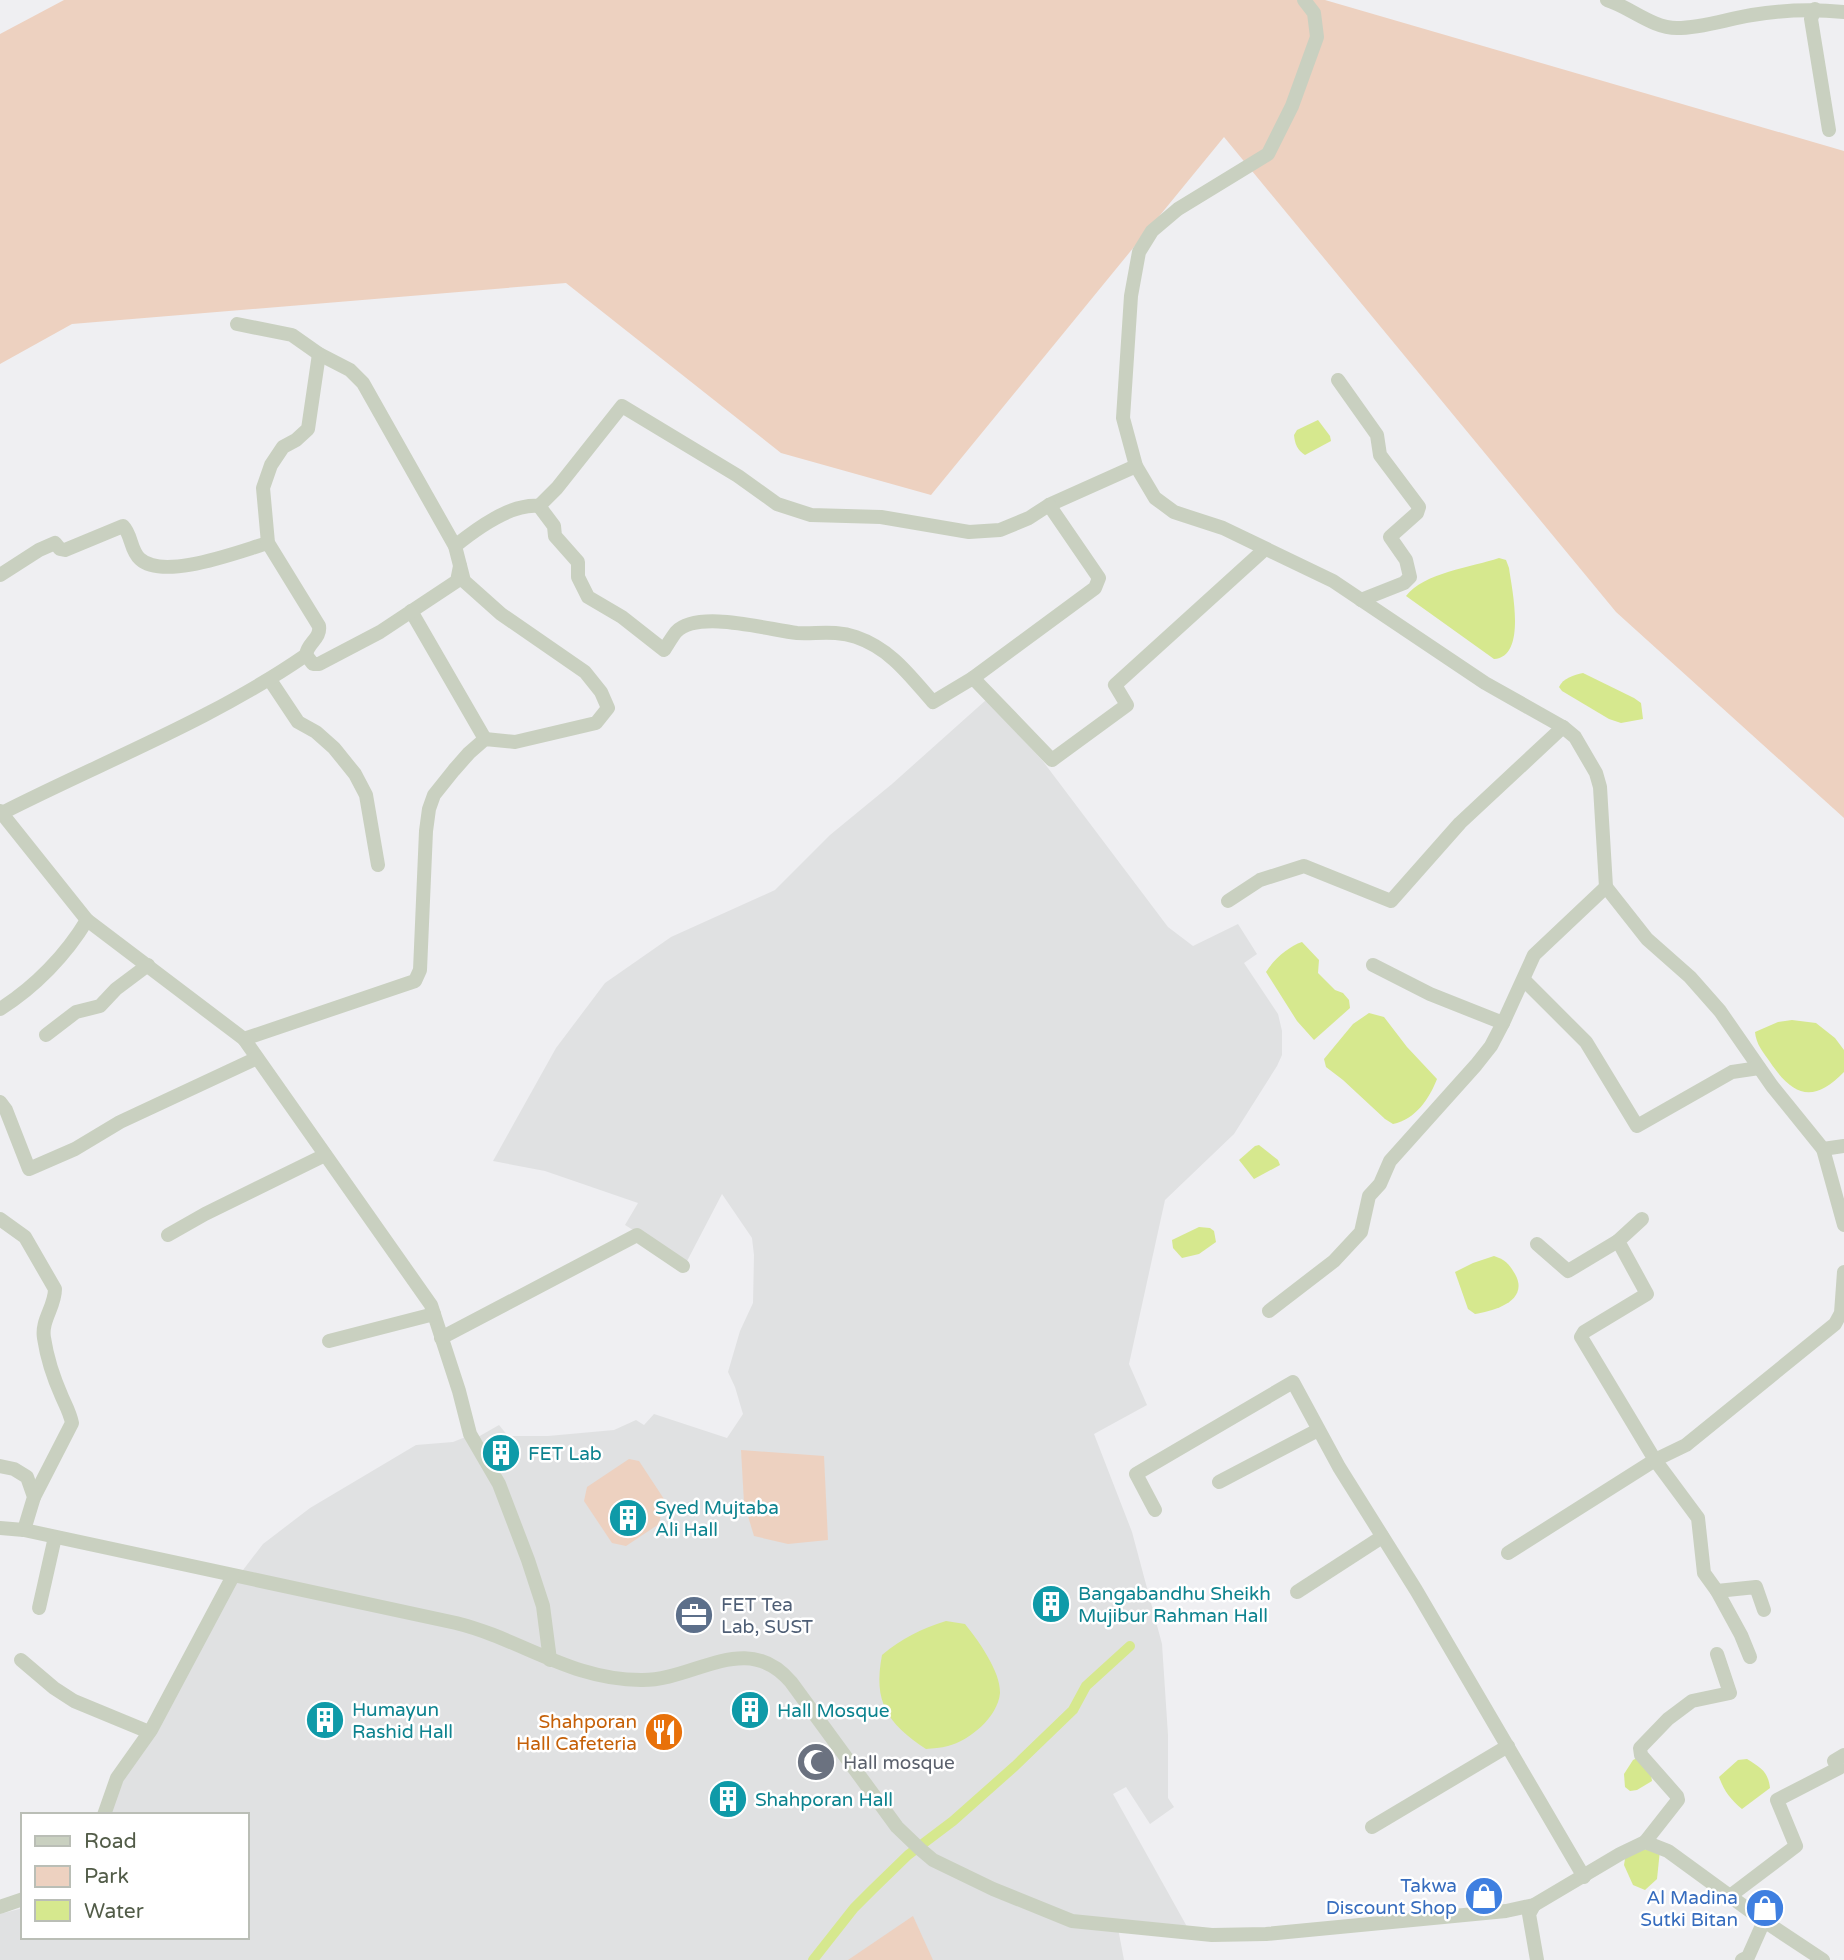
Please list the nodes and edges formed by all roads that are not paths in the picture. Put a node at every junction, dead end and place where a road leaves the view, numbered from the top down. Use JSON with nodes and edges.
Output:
{"nodes":[{"id":1,"x":1304,"y":0,"type":"edge"},
{"id":2,"x":1607,"y":0,"type":"edge"},
{"id":3,"x":1815,"y":9,"type":"junction"},
{"id":4,"x":1844,"y":12,"type":"edge"},
{"id":5,"x":1829,"y":130,"type":"dead end"},
{"id":6,"x":237,"y":324,"type":"dead end"},
{"id":7,"x":319,"y":354,"type":"junction"},
{"id":8,"x":1338,"y":380,"type":"dead end"},
{"id":9,"x":1136,"y":466,"type":"junction"},
{"id":10,"x":1049,"y":505,"type":"junction"},
{"id":11,"x":539,"y":506,"type":"junction"},
{"id":12,"x":268,"y":543,"type":"junction"},
{"id":13,"x":456,"y":546,"type":"junction"},
{"id":14,"x":1265,"y":549,"type":"junction"},
{"id":15,"x":461,"y":565,"type":"junction"},
{"id":16,"x":0,"y":575,"type":"edge"},
{"id":17,"x":1361,"y":600,"type":"junction"},
{"id":18,"x":411,"y":611,"type":"junction"},
{"id":19,"x":306,"y":655,"type":"junction"},
{"id":20,"x":973,"y":678,"type":"junction"},
{"id":21,"x":270,"y":680,"type":"junction"},
{"id":22,"x":1563,"y":727,"type":"junction"},
{"id":23,"x":485,"y":739,"type":"junction"},
{"id":24,"x":1,"y":812,"type":"edge"},
{"id":25,"x":378,"y":865,"type":"dead end"},
{"id":26,"x":1606,"y":887,"type":"junction"},
{"id":27,"x":1228,"y":901,"type":"dead end"},
{"id":28,"x":87,"y":920,"type":"junction"},
{"id":29,"x":148,"y":965,"type":"junction"},
{"id":30,"x":1373,"y":965,"type":"dead end"},
{"id":31,"x":1524,"y":980,"type":"junction"},
{"id":32,"x":0,"y":1009,"type":"edge"},
{"id":33,"x":1503,"y":1023,"type":"junction"},
{"id":34,"x":46,"y":1035,"type":"dead end"},
{"id":35,"x":244,"y":1039,"type":"junction"},
{"id":36,"x":257,"y":1058,"type":"junction"},
{"id":37,"x":1759,"y":1068,"type":"junction"},
{"id":38,"x":0,"y":1102,"type":"edge"},
{"id":39,"x":1844,"y":1146,"type":"edge"},
{"id":40,"x":1823,"y":1149,"type":"junction"},
{"id":41,"x":325,"y":1155,"type":"junction"},
{"id":42,"x":0,"y":1219,"type":"edge"},
{"id":43,"x":1642,"y":1219,"type":"dead end"},
{"id":44,"x":1844,"y":1225,"type":"edge"},
{"id":45,"x":168,"y":1235,"type":"dead end"},
{"id":46,"x":1618,"y":1241,"type":"junction"},
{"id":47,"x":1537,"y":1244,"type":"dead end"},
{"id":48,"x":683,"y":1266,"type":"dead end"},
{"id":49,"x":1844,"y":1272,"type":"edge"},
{"id":50,"x":1269,"y":1311,"type":"dead end"},
{"id":51,"x":434,"y":1314,"type":"junction"},
{"id":52,"x":441,"y":1338,"type":"junction"},
{"id":53,"x":329,"y":1341,"type":"dead end"},
{"id":54,"x":1318,"y":1430,"type":"junction"},
{"id":55,"x":1655,"y":1461,"type":"junction"},
{"id":56,"x":0,"y":1466,"type":"edge"},
{"id":57,"x":1219,"y":1482,"type":"dead end"},
{"id":58,"x":34,"y":1497,"type":"junction"},
{"id":59,"x":1155,"y":1510,"type":"dead end"},
{"id":60,"x":0,"y":1528,"type":"edge"},
{"id":61,"x":24,"y":1530,"type":"junction"},
{"id":62,"x":55,"y":1537,"type":"junction"},
{"id":63,"x":1382,"y":1537,"type":"junction"},
{"id":64,"x":1508,"y":1553,"type":"dead end"},
{"id":65,"x":233,"y":1576,"type":"junction"},
{"id":66,"x":1717,"y":1591,"type":"junction"},
{"id":67,"x":1297,"y":1592,"type":"dead end"},
{"id":68,"x":39,"y":1608,"type":"dead end"},
{"id":69,"x":1764,"y":1609,"type":"dead end"},
{"id":70,"x":1717,"y":1654,"type":"dead end"},
{"id":71,"x":1750,"y":1657,"type":"dead end"},
{"id":72,"x":21,"y":1660,"type":"dead end"},
{"id":73,"x":550,"y":1660,"type":"junction"},
{"id":74,"x":149,"y":1732,"type":"junction"},
{"id":75,"x":1508,"y":1746,"type":"junction"},
{"id":76,"x":1844,"y":1755,"type":"edge"},
{"id":77,"x":105,"y":1813,"type":"edge"},
{"id":78,"x":1372,"y":1827,"type":"dead end"},
{"id":79,"x":1645,"y":1842,"type":"junction"},
{"id":80,"x":1584,"y":1877,"type":"junction"},
{"id":81,"x":1730,"y":1896,"type":"junction"},
{"id":82,"x":21,"y":1900,"type":"edge"},
{"id":83,"x":1534,"y":1905,"type":"junction"},
{"id":84,"x":0,"y":1907,"type":"edge"},
{"id":85,"x":1764,"y":1922,"type":"junction"},
{"id":86,"x":1537,"y":1960,"type":"edge"},
{"id":87,"x":1742,"y":1960,"type":"edge"},
{"id":88,"x":1823,"y":1960,"type":"edge"}],
"edges":[{"from":1,"to":9,"type":"street"},
{"from":2,"to":3,"type":"street"},
{"from":3,"to":4,"type":"street"},
{"from":3,"to":5,"type":"street"},
{"from":6,"to":7,"type":"street"},
{"from":7,"to":12,"type":"street"},
{"from":7,"to":13,"type":"street"},
{"from":8,"to":17,"type":"street"},
{"from":9,"to":10,"type":"street"},
{"from":9,"to":14,"type":"street"},
{"from":10,"to":11,"type":"street"},
{"from":10,"to":20,"type":"street"},
{"from":11,"to":13,"type":"street"},
{"from":11,"to":20,"type":"street"},
{"from":12,"to":16,"type":"street"},
{"from":12,"to":19,"type":"street"},
{"from":13,"to":15,"type":"street"},
{"from":14,"to":17,"type":"street"},
{"from":14,"to":20,"type":"street"},
{"from":15,"to":18,"type":"street"},
{"from":15,"to":23,"type":"street"},
{"from":17,"to":22,"type":"street"},
{"from":18,"to":19,"type":"street"},
{"from":18,"to":23,"type":"street"},
{"from":19,"to":21,"type":"street"},
{"from":21,"to":24,"type":"street"},
{"from":21,"to":25,"type":"street"},
{"from":22,"to":26,"type":"street"},
{"from":22,"to":27,"type":"street"},
{"from":23,"to":35,"type":"street"},
{"from":24,"to":28,"type":"street"},
{"from":26,"to":31,"type":"street"},
{"from":26,"to":37,"type":"street"},
{"from":28,"to":29,"type":"street"},
{"from":28,"to":32,"type":"street"},
{"from":29,"to":34,"type":"street"},
{"from":29,"to":35,"type":"street"},
{"from":30,"to":33,"type":"street"},
{"from":31,"to":33,"type":"street"},
{"from":31,"to":37,"type":"street"},
{"from":33,"to":50,"type":"street"},
{"from":35,"to":36,"type":"street"},
{"from":36,"to":38,"type":"street"},
{"from":36,"to":41,"type":"street"},
{"from":37,"to":40,"type":"street"},
{"from":39,"to":40,"type":"street"},
{"from":40,"to":44,"type":"street"},
{"from":41,"to":45,"type":"street"},
{"from":41,"to":51,"type":"street"},
{"from":42,"to":58,"type":"street"},
{"from":43,"to":46,"type":"street"},
{"from":46,"to":47,"type":"street"},
{"from":46,"to":55,"type":"street"},
{"from":48,"to":52,"type":"street"},
{"from":49,"to":55,"type":"street"},
{"from":51,"to":52,"type":"street"},
{"from":51,"to":53,"type":"street"},
{"from":52,"to":73,"type":"street"},
{"from":54,"to":57,"type":"street"},
{"from":54,"to":59,"type":"street"},
{"from":54,"to":63,"type":"street"},
{"from":55,"to":64,"type":"street"},
{"from":55,"to":66,"type":"street"},
{"from":56,"to":58,"type":"street"},
{"from":58,"to":61,"type":"street"},
{"from":60,"to":61,"type":"street"},
{"from":61,"to":62,"type":"street"},
{"from":62,"to":65,"type":"street"},
{"from":62,"to":68,"type":"street"},
{"from":63,"to":67,"type":"street"},
{"from":63,"to":75,"type":"street"},
{"from":65,"to":73,"type":"street"},
{"from":65,"to":74,"type":"street"},
{"from":66,"to":69,"type":"street"},
{"from":66,"to":71,"type":"street"},
{"from":70,"to":79,"type":"street"},
{"from":72,"to":74,"type":"street"},
{"from":73,"to":83,"type":"street"},
{"from":74,"to":77,"type":"street"},
{"from":75,"to":78,"type":"street"},
{"from":75,"to":80,"type":"street"},
{"from":76,"to":81,"type":"street"},
{"from":79,"to":80,"type":"street"},
{"from":79,"to":81,"type":"street"},
{"from":80,"to":83,"type":"street"},
{"from":81,"to":85,"type":"street"},
{"from":82,"to":84,"type":"street"},
{"from":83,"to":86,"type":"street"},
{"from":85,"to":87,"type":"street"},
{"from":85,"to":88,"type":"street"}]}
